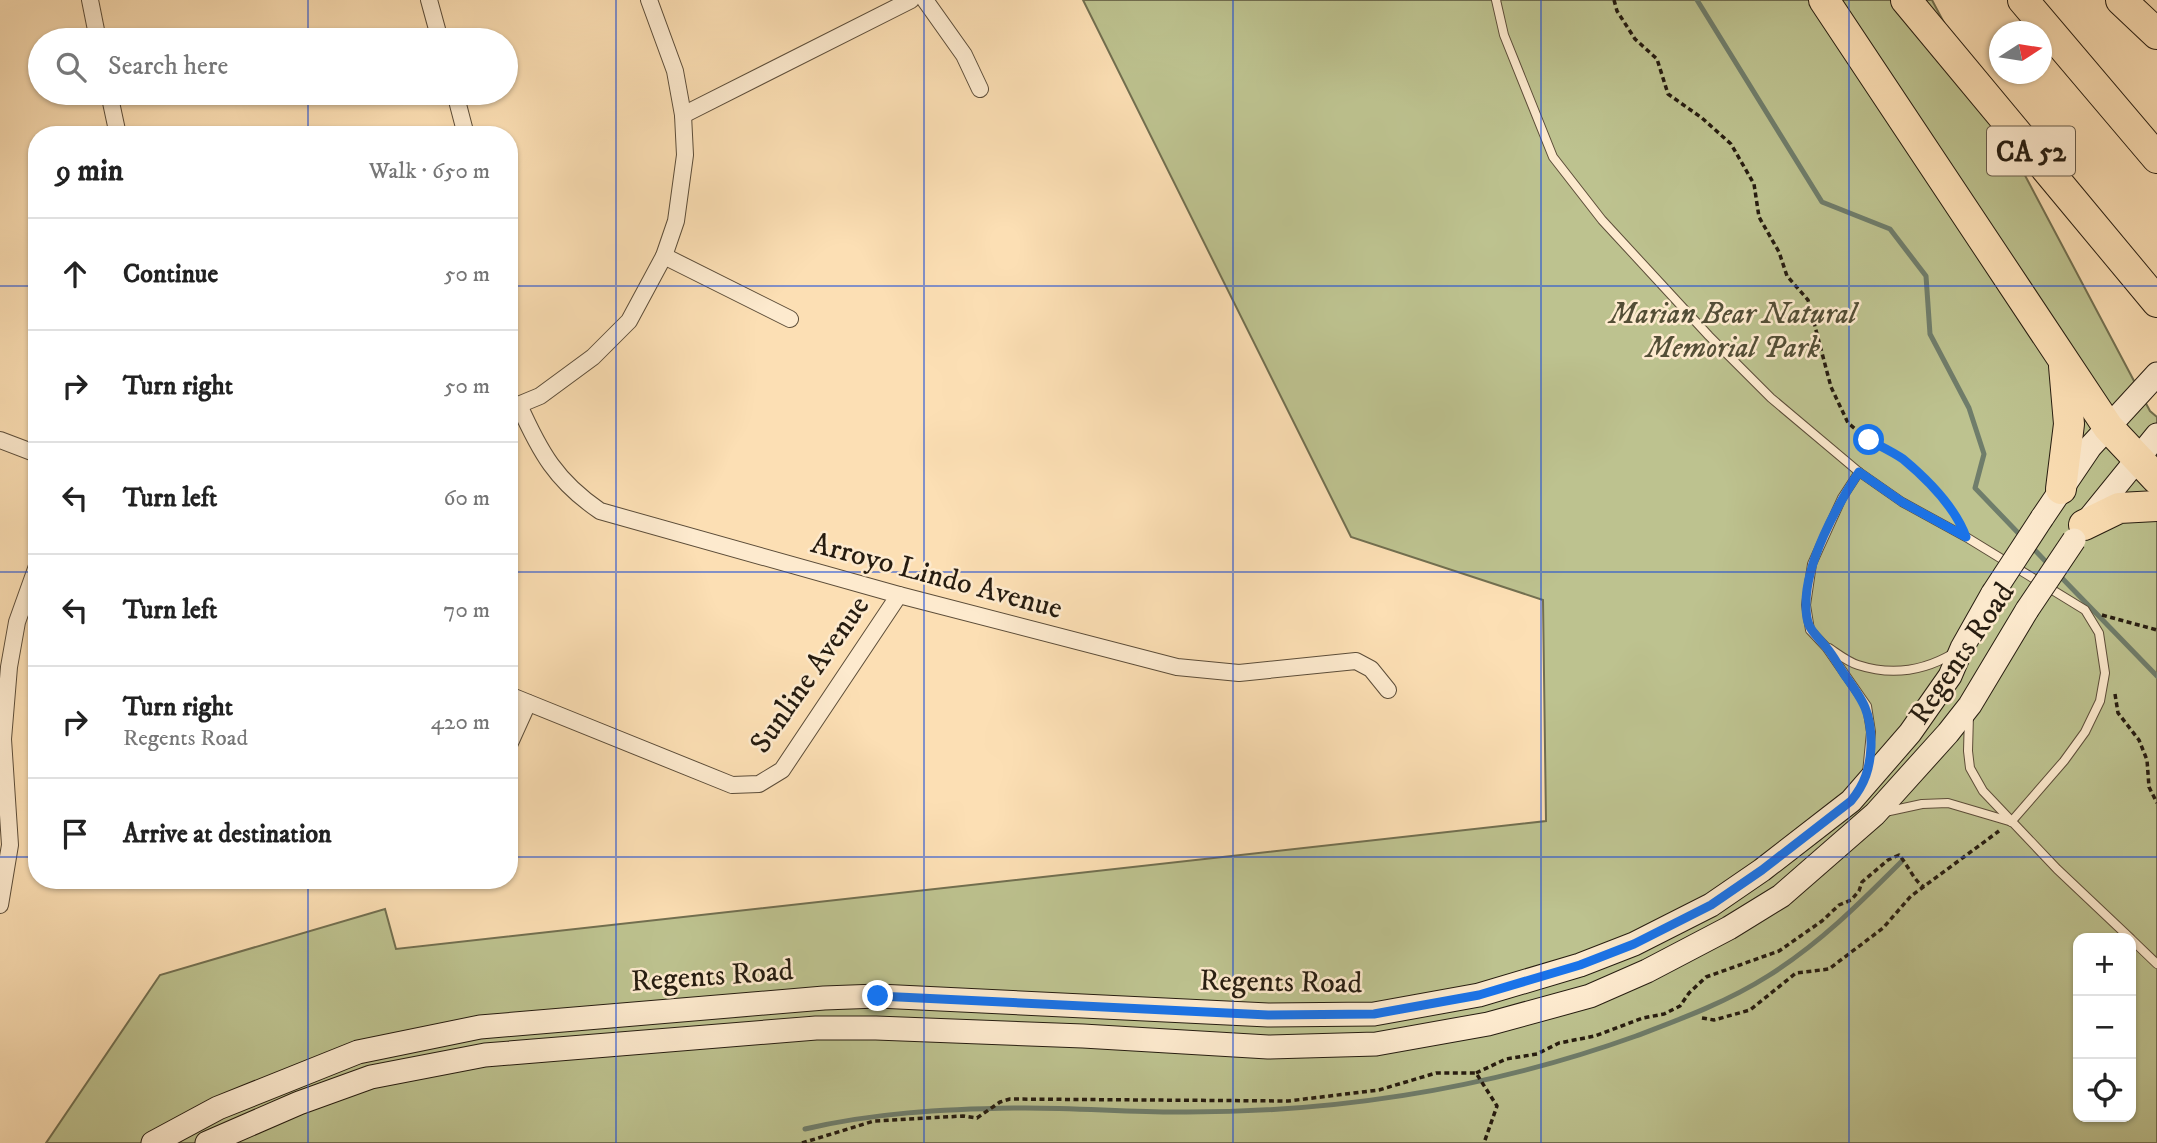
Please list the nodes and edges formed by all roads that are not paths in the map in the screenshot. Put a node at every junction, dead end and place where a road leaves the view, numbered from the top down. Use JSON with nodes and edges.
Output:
{"nodes":[{"id":1,"x":90,"y":0,"type":"edge"},
{"id":2,"x":429,"y":0,"type":"edge"},
{"id":3,"x":649,"y":0,"type":"edge"},
{"id":4,"x":911,"y":0,"type":"edge"},
{"id":5,"x":925,"y":0,"type":"edge"},
{"id":6,"x":1496,"y":0,"type":"edge"},
{"id":7,"x":1824,"y":0,"type":"edge"},
{"id":8,"x":1906,"y":0,"type":"edge"},
{"id":9,"x":2023,"y":0,"type":"edge"},
{"id":10,"x":2122,"y":0,"type":"edge"},
{"id":11,"x":96,"y":28,"type":"edge"},
{"id":12,"x":437,"y":28,"type":"edge"},
{"id":13,"x":2157,"y":34,"type":"edge"},
{"id":14,"x":980,"y":89,"type":"dead end"},
{"id":15,"x":112,"y":105,"type":"edge"},
{"id":16,"x":458,"y":105,"type":"edge"},
{"id":17,"x":684,"y":115,"type":"junction"},
{"id":18,"x":116,"y":126,"type":"edge"},
{"id":19,"x":464,"y":126,"type":"edge"},
{"id":20,"x":2157,"y":158,"type":"edge"},
{"id":21,"x":664,"y":256,"type":"junction"},
{"id":22,"x":2157,"y":302,"type":"edge"},
{"id":23,"x":790,"y":319,"type":"dead end"},
{"id":24,"x":2063,"y":359,"type":"junction"},
{"id":25,"x":2157,"y":374,"type":"edge"},
{"id":26,"x":518,"y":405,"type":"edge"},
{"id":27,"x":518,"y":414,"type":"edge"},
{"id":28,"x":2108,"y":426,"type":"junction"},
{"id":29,"x":2157,"y":435,"type":"edge"},
{"id":30,"x":0,"y":440,"type":"edge"},
{"id":31,"x":28,"y":451,"type":"edge"},
{"id":32,"x":2147,"y":469,"type":"edge"},
{"id":33,"x":1859,"y":472,"type":"junction"},
{"id":34,"x":2061,"y":489,"type":"junction"},
{"id":35,"x":2157,"y":506,"type":"edge"},
{"id":36,"x":2079,"y":532,"type":"junction"},
{"id":37,"x":28,"y":591,"type":"edge"},
{"id":38,"x":899,"y":595,"type":"junction"},
{"id":39,"x":1826,"y":647,"type":"junction"},
{"id":40,"x":1962,"y":648,"type":"junction"},
{"id":41,"x":1388,"y":690,"type":"dead end"},
{"id":42,"x":518,"y":698,"type":"edge"},
{"id":43,"x":528,"y":702,"type":"junction"},
{"id":44,"x":1970,"y":705,"type":"junction"},
{"id":45,"x":518,"y":725,"type":"edge"},
{"id":46,"x":1862,"y":788,"type":"junction"},
{"id":47,"x":1875,"y":814,"type":"junction"},
{"id":48,"x":2011,"y":822,"type":"junction"},
{"id":49,"x":0,"y":905,"type":"edge"},
{"id":50,"x":2124,"y":933,"type":"edge"},
{"id":51,"x":2136,"y":945,"type":"edge"},
{"id":52,"x":2157,"y":964,"type":"edge"},
{"id":53,"x":153,"y":1143,"type":"edge"},
{"id":54,"x":207,"y":1143,"type":"edge"}],
"edges":[{"from":1,"to":11,"type":"street"},
{"from":2,"to":12,"type":"street"},
{"from":3,"to":17,"type":"street"},
{"from":4,"to":17,"type":"street"},
{"from":5,"to":14,"type":"street"},
{"from":6,"to":33,"type":"lane"},
{"from":7,"to":24,"type":"highway"},
{"from":8,"to":22,"type":"highway","number":"CA 52"},
{"from":9,"to":20,"type":"highway","number":"CA 52"},
{"from":10,"to":13,"type":"highway"},
{"from":15,"to":18,"type":"street"},
{"from":16,"to":19,"type":"street"},
{"from":17,"to":21,"type":"street"},
{"from":21,"to":23,"type":"street"},
{"from":21,"to":26,"type":"street"},
{"from":24,"to":28,"type":"highway"},
{"from":24,"to":34,"type":"highway"},
{"from":25,"to":28,"type":"main road","name":"Regents Road"},
{"from":27,"to":38,"type":"street","name":"Arroyo Lindo Avenue"},
{"from":28,"to":32,"type":"highway"},
{"from":28,"to":34,"type":"main road","name":"Regents Road"},
{"from":29,"to":32,"type":"main road","name":"Regents Road"},
{"from":30,"to":31,"type":"street"},
{"from":32,"to":36,"type":"main road","name":"Regents Road"},
{"from":33,"to":39,"type":"lane"},
{"from":33,"to":48,"type":"lane"},
{"from":34,"to":40,"type":"main road","name":"Regents Road","bridge":true},
{"from":35,"to":36,"type":"highway"},
{"from":36,"to":44,"type":"main road","name":"Regents Road","bridge":true},
{"from":37,"to":49,"type":"street"},
{"from":38,"to":41,"type":"street","name":"Arroyo Lindo Avenue"},
{"from":38,"to":43,"type":"street","name":"Sunline Avenue"},
{"from":39,"to":40,"type":"lane"},
{"from":39,"to":46,"type":"lane"},
{"from":40,"to":46,"type":"main road","name":"Regents Road"},
{"from":42,"to":43,"type":"street","name":"Sunline Avenue"},
{"from":43,"to":45,"type":"street"},
{"from":44,"to":47,"type":"main road","name":"Regents Road"},
{"from":44,"to":48,"type":"lane"},
{"from":46,"to":53,"type":"main road","name":"Regents Road"},
{"from":47,"to":48,"type":"lane"},
{"from":47,"to":54,"type":"main road","name":"Regents Road"},
{"from":48,"to":50,"type":"lane"},
{"from":51,"to":52,"type":"lane"}]}
